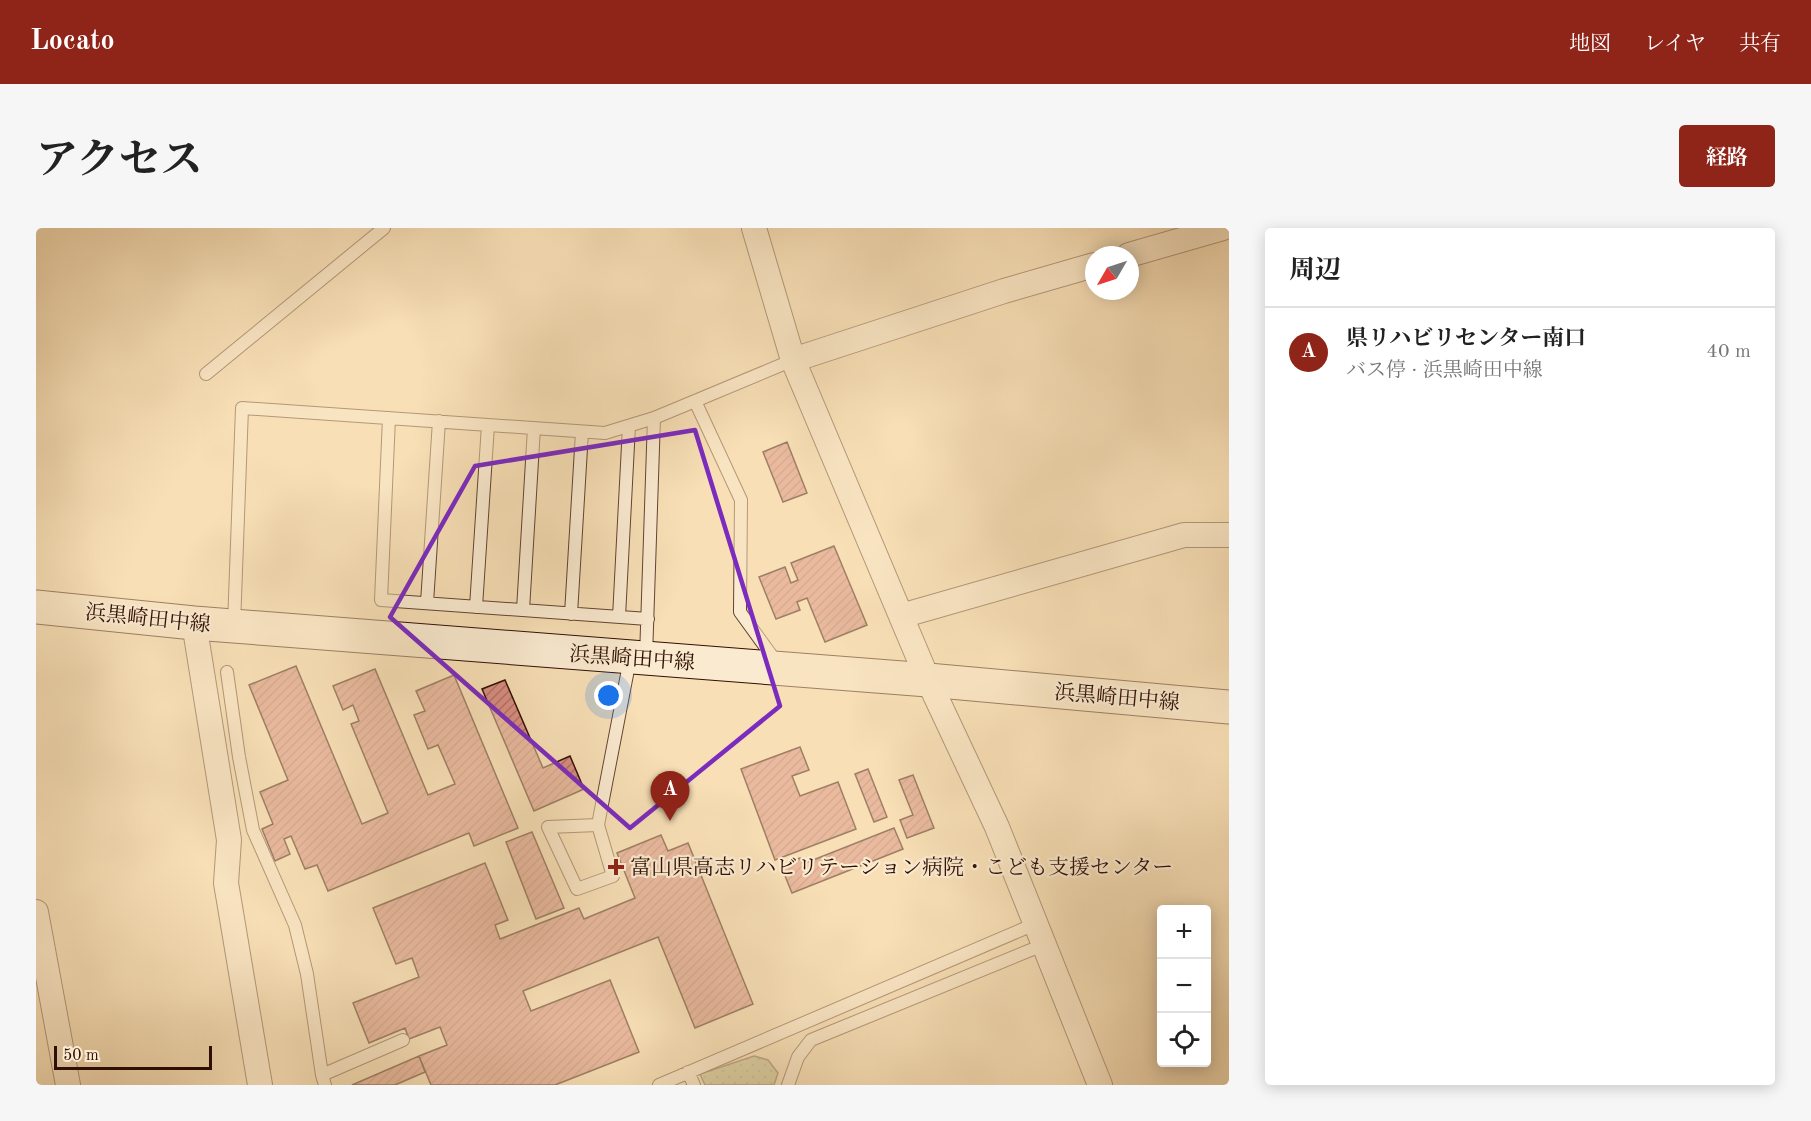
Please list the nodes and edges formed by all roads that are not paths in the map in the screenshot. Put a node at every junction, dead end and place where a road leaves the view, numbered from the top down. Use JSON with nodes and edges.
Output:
{"nodes":[{"id":1,"x":384,"y":228,"type":"edge"},
{"id":2,"x":754,"y":228,"type":"edge"},
{"id":3,"x":1223,"y":228,"type":"edge"},
{"id":4,"x":1139,"y":252,"type":"edge"},
{"id":5,"x":1085,"y":268,"type":"edge"},
{"id":6,"x":793,"y":360,"type":"junction"},
{"id":7,"x":206,"y":374,"type":"dead end"},
{"id":8,"x":695,"y":401,"type":"junction"},
{"id":9,"x":389,"y":418,"type":"junction"},
{"id":10,"x":654,"y":418,"type":"junction"},
{"id":11,"x":439,"y":422,"type":"junction"},
{"id":12,"x":488,"y":425,"type":"junction"},
{"id":13,"x":629,"y":426,"type":"junction"},
{"id":14,"x":534,"y":428,"type":"junction"},
{"id":15,"x":582,"y":432,"type":"junction"},
{"id":16,"x":1229,"y":535,"type":"edge"},
{"id":17,"x":427,"y":603,"type":"junction"},
{"id":18,"x":36,"y":607,"type":"edge"},
{"id":19,"x":476,"y":607,"type":"junction"},
{"id":20,"x":523,"y":610,"type":"junction"},
{"id":21,"x":571,"y":614,"type":"junction"},
{"id":22,"x":901,"y":616,"type":"junction"},
{"id":23,"x":619,"y":617,"type":"junction"},
{"id":24,"x":648,"y":619,"type":"junction"},
{"id":25,"x":194,"y":623,"type":"junction"},
{"id":26,"x":234,"y":626,"type":"junction"},
{"id":27,"x":638,"y":658,"type":"junction"},
{"id":28,"x":782,"y":669,"type":"junction"},
{"id":29,"x":227,"y":672,"type":"dead end"},
{"id":30,"x":928,"y":680,"type":"junction"},
{"id":31,"x":1229,"y":707,"type":"edge"},
{"id":32,"x":598,"y":825,"type":"junction"},
{"id":33,"x":36,"y":912,"type":"edge"},
{"id":34,"x":1039,"y":935,"type":"junction"},
{"id":35,"x":403,"y":1040,"type":"dead end"},
{"id":36,"x":688,"y":1072,"type":"junction"},
{"id":37,"x":323,"y":1080,"type":"edge"},
{"id":38,"x":68,"y":1085,"type":"edge"},
{"id":39,"x":260,"y":1085,"type":"edge"},
{"id":40,"x":659,"y":1085,"type":"edge"},
{"id":41,"x":694,"y":1085,"type":"edge"},
{"id":42,"x":788,"y":1085,"type":"edge"},
{"id":43,"x":1100,"y":1085,"type":"edge"}],
"edges":[{"from":1,"to":7,"type":"lane"},
{"from":2,"to":6,"type":"street"},
{"from":3,"to":4,"type":"street"},
{"from":5,"to":6,"type":"street"},
{"from":6,"to":8,"type":"lane"},
{"from":6,"to":22,"type":"street"},
{"from":8,"to":10,"type":"lane"},
{"from":8,"to":28,"type":"lane"},
{"from":9,"to":11,"type":"lane"},
{"from":9,"to":17,"type":"lane"},
{"from":9,"to":26,"type":"lane"},
{"from":10,"to":13,"type":"lane"},
{"from":10,"to":24,"type":"lane"},
{"from":11,"to":12,"type":"lane"},
{"from":11,"to":17,"type":"lane"},
{"from":12,"to":14,"type":"lane"},
{"from":12,"to":19,"type":"lane"},
{"from":13,"to":15,"type":"lane"},
{"from":13,"to":23,"type":"lane"},
{"from":14,"to":15,"type":"lane"},
{"from":14,"to":20,"type":"lane"},
{"from":15,"to":21,"type":"lane"},
{"from":16,"to":22,"type":"street"},
{"from":17,"to":19,"type":"lane"},
{"from":18,"to":25,"type":"main road","name":"浜黒崎田中線"},
{"from":19,"to":20,"type":"lane"},
{"from":20,"to":21,"type":"lane"},
{"from":21,"to":23,"type":"lane"},
{"from":22,"to":30,"type":"street"},
{"from":23,"to":24,"type":"lane"},
{"from":24,"to":27,"type":"lane"},
{"from":25,"to":26,"type":"main road","name":"浜黒崎田中線"},
{"from":25,"to":39,"type":"street"},
{"from":26,"to":27,"type":"main road","name":"浜黒崎田中線"},
{"from":27,"to":28,"type":"main road","name":"浜黒崎田中線"},
{"from":27,"to":32,"type":"lane"},
{"from":28,"to":30,"type":"main road","name":"浜黒崎田中線"},
{"from":29,"to":37,"type":"lane"},
{"from":30,"to":31,"type":"main road","name":"浜黒崎田中線"},
{"from":30,"to":34,"type":"street"},
{"from":32,"to":32,"type":"lane"},
{"from":33,"to":38,"type":"street"},
{"from":34,"to":36,"type":"lane"},
{"from":34,"to":42,"type":"lane"},
{"from":34,"to":43,"type":"street"},
{"from":35,"to":37,"type":"lane"},
{"from":36,"to":40,"type":"lane"},
{"from":36,"to":41,"type":"lane"}]}
